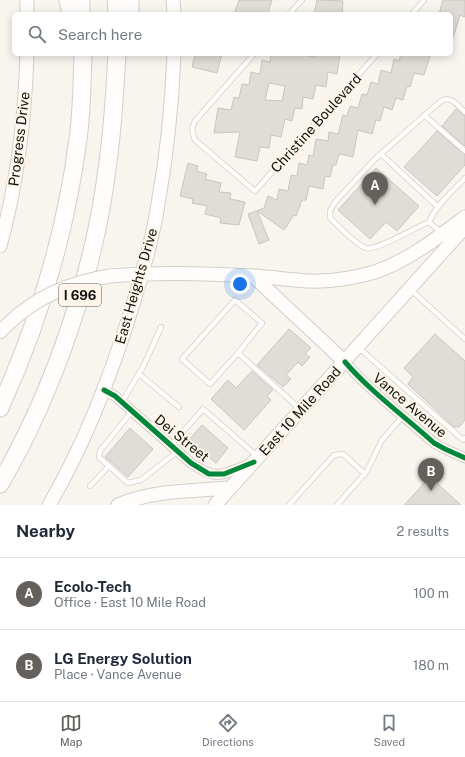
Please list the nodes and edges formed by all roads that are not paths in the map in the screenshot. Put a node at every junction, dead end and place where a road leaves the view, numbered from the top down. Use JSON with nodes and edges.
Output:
{"nodes":[{"id":1,"x":27,"y":0,"type":"edge"},
{"id":2,"x":68,"y":0,"type":"edge"},
{"id":3,"x":81,"y":0,"type":"edge"},
{"id":4,"x":116,"y":0,"type":"edge"},
{"id":5,"x":130,"y":0,"type":"edge"},
{"id":6,"x":173,"y":0,"type":"edge"},
{"id":7,"x":302,"y":0,"type":"edge"},
{"id":8,"x":424,"y":0,"type":"edge"},
{"id":9,"x":27,"y":12,"type":"edge"},
{"id":10,"x":71,"y":12,"type":"edge"},
{"id":11,"x":81,"y":12,"type":"edge"},
{"id":12,"x":117,"y":12,"type":"edge"},
{"id":13,"x":130,"y":12,"type":"edge"},
{"id":14,"x":174,"y":12,"type":"edge"},
{"id":15,"x":291,"y":12,"type":"edge"},
{"id":16,"x":414,"y":12,"type":"edge"},
{"id":17,"x":27,"y":56,"type":"edge"},
{"id":18,"x":83,"y":56,"type":"edge"},
{"id":19,"x":117,"y":56,"type":"edge"},
{"id":20,"x":122,"y":56,"type":"edge"},
{"id":21,"x":174,"y":56,"type":"edge"},
{"id":22,"x":252,"y":56,"type":"edge"},
{"id":23,"x":375,"y":56,"type":"edge"},
{"id":24,"x":115,"y":94,"type":"junction"},
{"id":25,"x":465,"y":112,"type":"edge"},
{"id":26,"x":424,"y":115,"type":"junction"},
{"id":27,"x":465,"y":151,"type":"edge"},
{"id":28,"x":381,"y":154,"type":"junction"},
{"id":29,"x":465,"y":178,"type":"edge"},
{"id":30,"x":438,"y":207,"type":"junction"},
{"id":31,"x":465,"y":217,"type":"edge"},
{"id":32,"x":429,"y":222,"type":"junction"},
{"id":33,"x":457,"y":235,"type":"edge"},
{"id":34,"x":0,"y":246,"type":"edge"},
{"id":35,"x":142,"y":273,"type":"junction"},
{"id":36,"x":253,"y":276,"type":"junction"},
{"id":37,"x":410,"y":289,"type":"junction"},
{"id":38,"x":161,"y":327,"type":"dead end"},
{"id":39,"x":4,"y":328,"type":"edge"},
{"id":40,"x":465,"y":339,"type":"edge"},
{"id":41,"x":358,"y":347,"type":"junction"},
{"id":42,"x":238,"y":353,"type":"junction"},
{"id":43,"x":345,"y":362,"type":"junction"},
{"id":44,"x":139,"y":374,"type":"junction"},
{"id":45,"x":104,"y":390,"type":"junction"},
{"id":46,"x":122,"y":402,"type":"junction"},
{"id":47,"x":179,"y":407,"type":"dead end"},
{"id":48,"x":0,"y":408,"type":"edge"},
{"id":49,"x":301,"y":410,"type":"junction"},
{"id":50,"x":132,"y":411,"type":"junction"},
{"id":51,"x":403,"y":416,"type":"junction"},
{"id":52,"x":465,"y":438,"type":"edge"},
{"id":53,"x":174,"y":448,"type":"junction"},
{"id":54,"x":465,"y":458,"type":"edge"},
{"id":55,"x":256,"y":460,"type":"junction"},
{"id":56,"x":109,"y":466,"type":"junction"},
{"id":57,"x":365,"y":474,"type":"junction"},
{"id":58,"x":0,"y":484,"type":"edge"},
{"id":59,"x":90,"y":486,"type":"dead end"},
{"id":60,"x":230,"y":488,"type":"junction"},
{"id":61,"x":49,"y":505,"type":"edge"},
{"id":62,"x":118,"y":505,"type":"edge"},
{"id":63,"x":215,"y":505,"type":"edge"},
{"id":64,"x":289,"y":505,"type":"edge"},
{"id":65,"x":337,"y":505,"type":"edge"}],
"edges":[{"from":1,"to":9,"type":"main road"},
{"from":2,"to":10,"type":"highway"},
{"from":3,"to":11,"type":"highway"},
{"from":4,"to":12,"type":"highway"},
{"from":5,"to":13,"type":"highway"},
{"from":6,"to":14,"type":"main road"},
{"from":7,"to":15,"type":"lane"},
{"from":8,"to":16,"type":"lane"},
{"from":17,"to":34,"type":"main road","name":"Progress Drive"},
{"from":18,"to":48,"type":"highway","number":"I 696"},
{"from":19,"to":24,"type":"highway","number":"I 696"},
{"from":20,"to":24,"type":"highway"},
{"from":21,"to":35,"type":"main road","name":"East Heights Drive"},
{"from":22,"to":23,"type":"lane","name":"Christine Boulevard"},
{"from":24,"to":58,"type":"highway","number":"I 696"},
{"from":25,"to":26,"type":"lane"},
{"from":26,"to":27,"type":"lane"},
{"from":26,"to":28,"type":"lane"},
{"from":28,"to":30,"type":"lane"},
{"from":28,"to":32,"type":"lane"},
{"from":29,"to":30,"type":"lane"},
{"from":30,"to":32,"type":"lane"},
{"from":31,"to":33,"type":"main road"},
{"from":32,"to":33,"type":"lane"},
{"from":33,"to":36,"type":"main road"},
{"from":33,"to":37,"type":"main road","name":"East 10 Mile Road"},
{"from":35,"to":36,"type":"main road"},
{"from":35,"to":39,"type":"main road","bridge":true},
{"from":35,"to":45,"type":"main road","name":"East Heights Drive"},
{"from":36,"to":43,"type":"main road"},
{"from":37,"to":40,"type":"lane"},
{"from":37,"to":41,"type":"main road","name":"East 10 Mile Road"},
{"from":38,"to":44,"type":"lane"},
{"from":41,"to":43,"type":"main road","name":"East 10 Mile Road"},
{"from":41,"to":52,"type":"lane"},
{"from":42,"to":42,"type":"lane"},
{"from":42,"to":49,"type":"lane"},
{"from":43,"to":49,"type":"main road","name":"East 10 Mile Road"},
{"from":43,"to":51,"type":"street","name":"Vance Avenue"},
{"from":44,"to":46,"type":"lane"},
{"from":44,"to":47,"type":"lane"},
{"from":45,"to":46,"type":"street","name":"Dei Street"},
{"from":45,"to":61,"type":"main road","name":"East Heights Drive"},
{"from":46,"to":50,"type":"street","name":"Dei Street"},
{"from":49,"to":55,"type":"main road","name":"East 10 Mile Road"},
{"from":50,"to":53,"type":"street","name":"Dei Street"},
{"from":50,"to":56,"type":"lane"},
{"from":51,"to":54,"type":"street","name":"Vance Avenue"},
{"from":51,"to":57,"type":"lane"},
{"from":53,"to":55,"type":"street","name":"Dei Street"},
{"from":53,"to":55,"type":"lane"},
{"from":53,"to":56,"type":"lane"},
{"from":55,"to":60,"type":"main road","name":"East 10 Mile Road"},
{"from":56,"to":59,"type":"lane"},
{"from":57,"to":64,"type":"lane"},
{"from":57,"to":65,"type":"lane"},
{"from":60,"to":62,"type":"main road"},
{"from":60,"to":63,"type":"main road","name":"East 10 Mile Road"}]}
